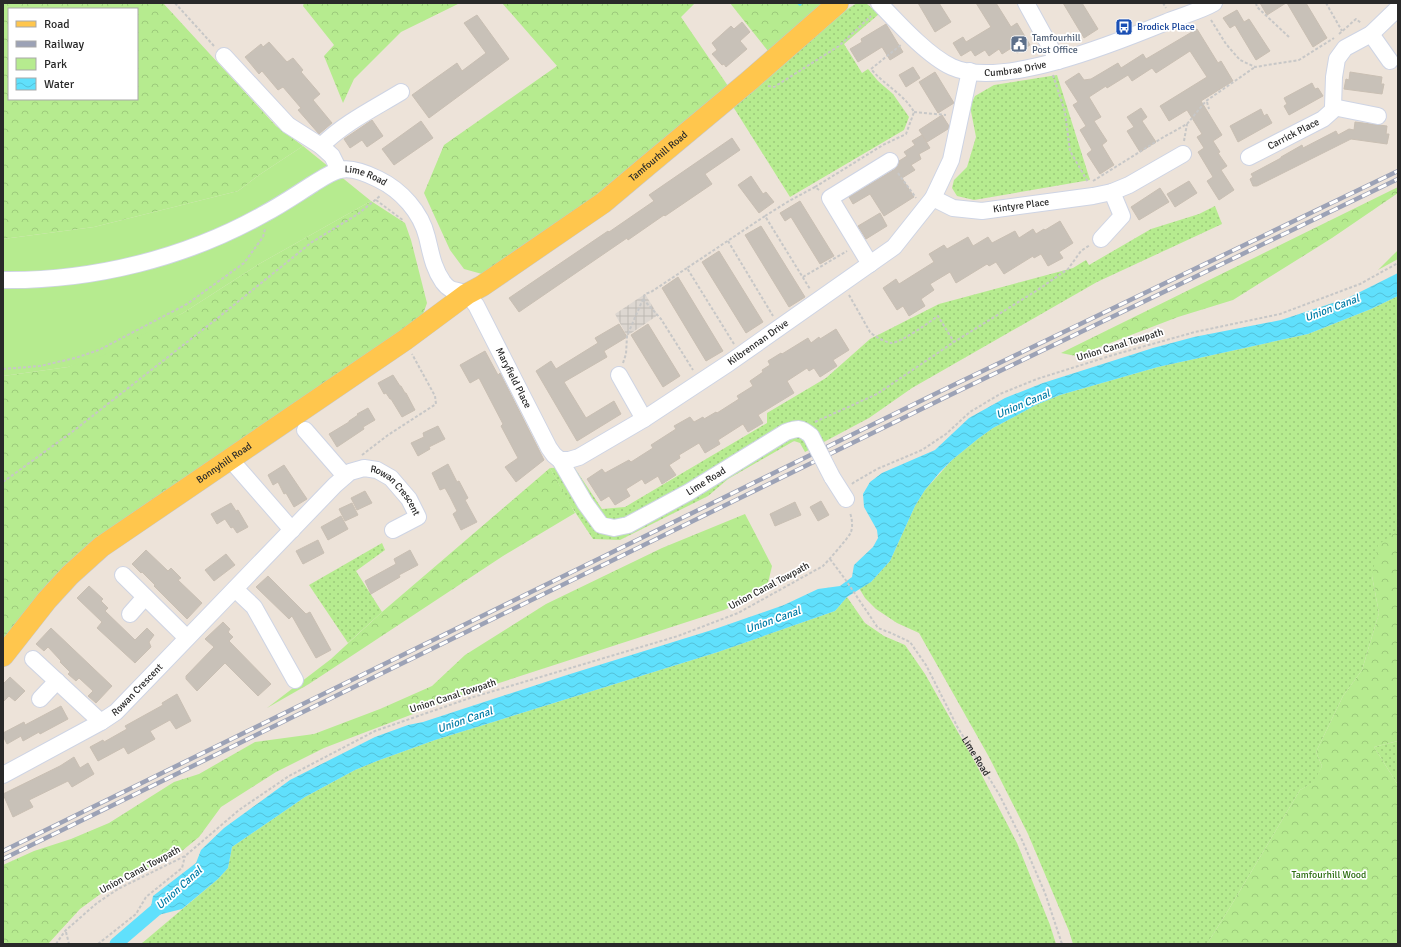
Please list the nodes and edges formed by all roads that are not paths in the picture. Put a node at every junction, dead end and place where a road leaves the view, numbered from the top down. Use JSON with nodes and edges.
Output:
{"nodes":[{"id":1,"x":838,"y":3,"type":"edge"},
{"id":2,"x":1026,"y":3,"type":"edge"},
{"id":3,"x":880,"y":4,"type":"edge"},
{"id":4,"x":1209,"y":6,"type":"edge"},
{"id":5,"x":1398,"y":8,"type":"edge"},
{"id":6,"x":1372,"y":34,"type":"junction"},
{"id":7,"x":224,"y":56,"type":"road end"},
{"id":8,"x":1390,"y":60,"type":"dead end"},
{"id":9,"x":1053,"y":62,"type":"junction"},
{"id":10,"x":970,"y":71,"type":"junction"},
{"id":11,"x":402,"y":92,"type":"dead end"},
{"id":12,"x":1333,"y":107,"type":"junction"},
{"id":13,"x":1378,"y":116,"type":"dead end"},
{"id":14,"x":321,"y":146,"type":"junction"},
{"id":15,"x":1183,"y":154,"type":"dead end"},
{"id":16,"x":1249,"y":157,"type":"dead end"},
{"id":17,"x":890,"y":161,"type":"road end"},
{"id":18,"x":339,"y":170,"type":"junction"},
{"id":19,"x":1112,"y":192,"type":"junction"},
{"id":20,"x":929,"y":203,"type":"junction"},
{"id":21,"x":1101,"y":239,"type":"road end"},
{"id":22,"x":870,"y":264,"type":"junction"},
{"id":23,"x":3,"y":280,"type":"edge"},
{"id":24,"x":467,"y":294,"type":"junction"},
{"id":25,"x":618,"y":375,"type":"dead end"},
{"id":26,"x":644,"y":419,"type":"junction"},
{"id":27,"x":305,"y":430,"type":"dead end"},
{"id":28,"x":230,"y":459,"type":"junction"},
{"id":29,"x":560,"y":460,"type":"junction"},
{"id":30,"x":351,"y":474,"type":"junction"},
{"id":31,"x":846,"y":499,"type":"road end"},
{"id":32,"x":292,"y":530,"type":"junction"},
{"id":33,"x":393,"y":530,"type":"dead end"},
{"id":34,"x":123,"y":575,"type":"dead end"},
{"id":35,"x":235,"y":588,"type":"junction"},
{"id":36,"x":145,"y":597,"type":"junction"},
{"id":37,"x":130,"y":614,"type":"dead end"},
{"id":38,"x":187,"y":638,"type":"junction"},
{"id":39,"x":3,"y":656,"type":"edge"},
{"id":40,"x":33,"y":659,"type":"dead end"},
{"id":41,"x":295,"y":680,"type":"dead end"},
{"id":42,"x":57,"y":681,"type":"junction"},
{"id":43,"x":40,"y":699,"type":"dead end"},
{"id":44,"x":101,"y":722,"type":"junction"},
{"id":45,"x":3,"y":775,"type":"edge"}],
"edges":[{"from":1,"to":24,"type":"main road","name":"Tamfourhill Road"},
{"from":2,"to":9,"type":"street"},
{"from":3,"to":10,"type":"street","name":"Cumbrae Drive"},
{"from":4,"to":9,"type":"street","name":"Cumbrae Drive"},
{"from":5,"to":6,"type":"street"},
{"from":6,"to":8,"type":"street"},
{"from":6,"to":12,"type":"street"},
{"from":7,"to":14,"type":"street","name":"Lime Road"},
{"from":9,"to":10,"type":"street","name":"Cumbrae Drive"},
{"from":10,"to":20,"type":"street","name":"Kilbrennan Drive"},
{"from":11,"to":14,"type":"street"},
{"from":12,"to":13,"type":"street"},
{"from":12,"to":16,"type":"street","name":"Carrick Place"},
{"from":14,"to":18,"type":"street","name":"Lime Road"},
{"from":15,"to":19,"type":"street","name":"Kintyre Place"},
{"from":17,"to":22,"type":"street"},
{"from":18,"to":23,"type":"street"},
{"from":18,"to":24,"type":"street","name":"Lime Road"},
{"from":19,"to":20,"type":"street","name":"Kintyre Place"},
{"from":19,"to":21,"type":"street"},
{"from":20,"to":22,"type":"street","name":"Kilbrennan Drive"},
{"from":22,"to":26,"type":"street","name":"Kilbrennan Drive"},
{"from":24,"to":28,"type":"main road","name":"Bonnyhill Road"},
{"from":24,"to":29,"type":"street","name":"Maryfield Place"},
{"from":25,"to":26,"type":"street"},
{"from":26,"to":29,"type":"street","name":"Kilbrennan Drive"},
{"from":27,"to":30,"type":"street"},
{"from":28,"to":32,"type":"street"},
{"from":28,"to":39,"type":"main road","name":"Bonnyhill Road"},
{"from":29,"to":31,"type":"street","name":"Lime Road","bridge":true},
{"from":30,"to":32,"type":"street","name":"Rowan Crescent"},
{"from":30,"to":33,"type":"street","name":"Rowan Crescent"},
{"from":32,"to":35,"type":"street","name":"Rowan Crescent"},
{"from":34,"to":36,"type":"street"},
{"from":35,"to":38,"type":"street","name":"Rowan Crescent"},
{"from":35,"to":41,"type":"street"},
{"from":36,"to":37,"type":"street"},
{"from":36,"to":38,"type":"street"},
{"from":38,"to":44,"type":"street","name":"Rowan Crescent"},
{"from":40,"to":42,"type":"street","name":"Rowan Crescent"},
{"from":42,"to":43,"type":"street"},
{"from":42,"to":44,"type":"street","name":"Rowan Crescent"},
{"from":44,"to":45,"type":"street","name":"Rowan Crescent"}]}
